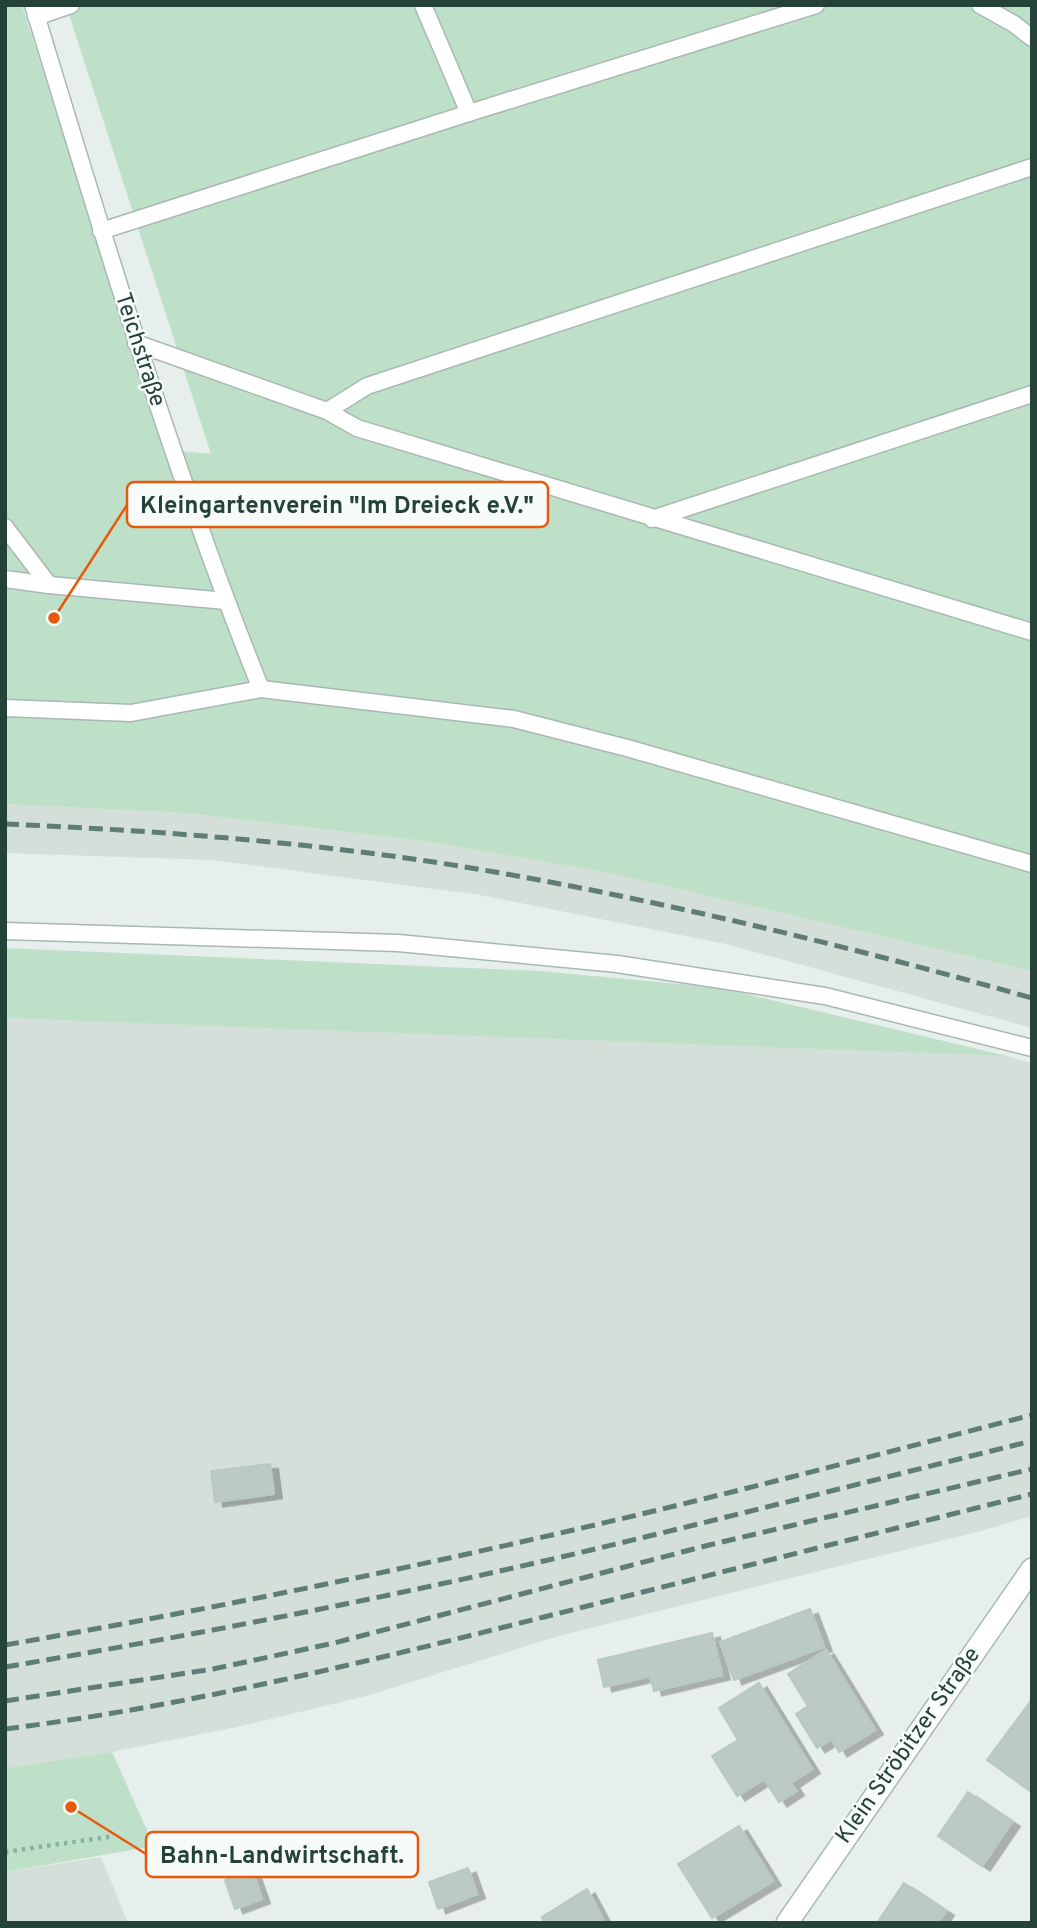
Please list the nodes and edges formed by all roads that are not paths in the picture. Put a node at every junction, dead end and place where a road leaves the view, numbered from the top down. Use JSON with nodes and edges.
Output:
{"nodes":[{"id":1,"x":71,"y":5,"type":"edge"},
{"id":2,"x":423,"y":5,"type":"edge"},
{"id":3,"x":816,"y":5,"type":"edge"},
{"id":4,"x":980,"y":5,"type":"edge"},
{"id":5,"x":35,"y":11,"type":"edge"},
{"id":6,"x":1032,"y":38,"type":"edge"},
{"id":7,"x":469,"y":113,"type":"junction"},
{"id":8,"x":1032,"y":167,"type":"edge"},
{"id":9,"x":102,"y":231,"type":"junction"},
{"id":10,"x":136,"y":343,"type":"junction"},
{"id":11,"x":1032,"y":394,"type":"edge"},
{"id":12,"x":327,"y":411,"type":"junction"},
{"id":13,"x":651,"y":519,"type":"junction"},
{"id":14,"x":5,"y":527,"type":"edge"},
{"id":15,"x":5,"y":579,"type":"edge"},
{"id":16,"x":49,"y":585,"type":"junction"},
{"id":17,"x":226,"y":601,"type":"junction"},
{"id":18,"x":1032,"y":632,"type":"edge"},
{"id":19,"x":261,"y":689,"type":"junction"},
{"id":20,"x":5,"y":708,"type":"edge"},
{"id":21,"x":1032,"y":864,"type":"edge"},
{"id":22,"x":5,"y":931,"type":"edge"},
{"id":23,"x":1032,"y":1048,"type":"edge"},
{"id":24,"x":1032,"y":1569,"type":"edge"},
{"id":25,"x":787,"y":1923,"type":"edge"}],
"edges":[{"from":1,"to":5,"type":"lane"},
{"from":2,"to":7,"type":"lane"},
{"from":3,"to":7,"type":"lane"},
{"from":4,"to":6,"type":"lane"},
{"from":5,"to":9,"type":"lane","name":"Teichstraße"},
{"from":7,"to":9,"type":"lane"},
{"from":8,"to":12,"type":"lane"},
{"from":9,"to":10,"type":"lane","name":"Teichstraße"},
{"from":10,"to":12,"type":"lane"},
{"from":10,"to":17,"type":"lane","name":"Teichstraße"},
{"from":11,"to":13,"type":"lane"},
{"from":12,"to":13,"type":"lane"},
{"from":13,"to":18,"type":"lane"},
{"from":14,"to":16,"type":"lane"},
{"from":15,"to":16,"type":"lane"},
{"from":16,"to":17,"type":"lane"},
{"from":17,"to":19,"type":"lane","name":"Teichstraße"},
{"from":19,"to":20,"type":"lane"},
{"from":19,"to":21,"type":"lane"},
{"from":22,"to":23,"type":"lane"},
{"from":24,"to":25,"type":"street","name":"Klein Ströbitzer Straße"}]}
